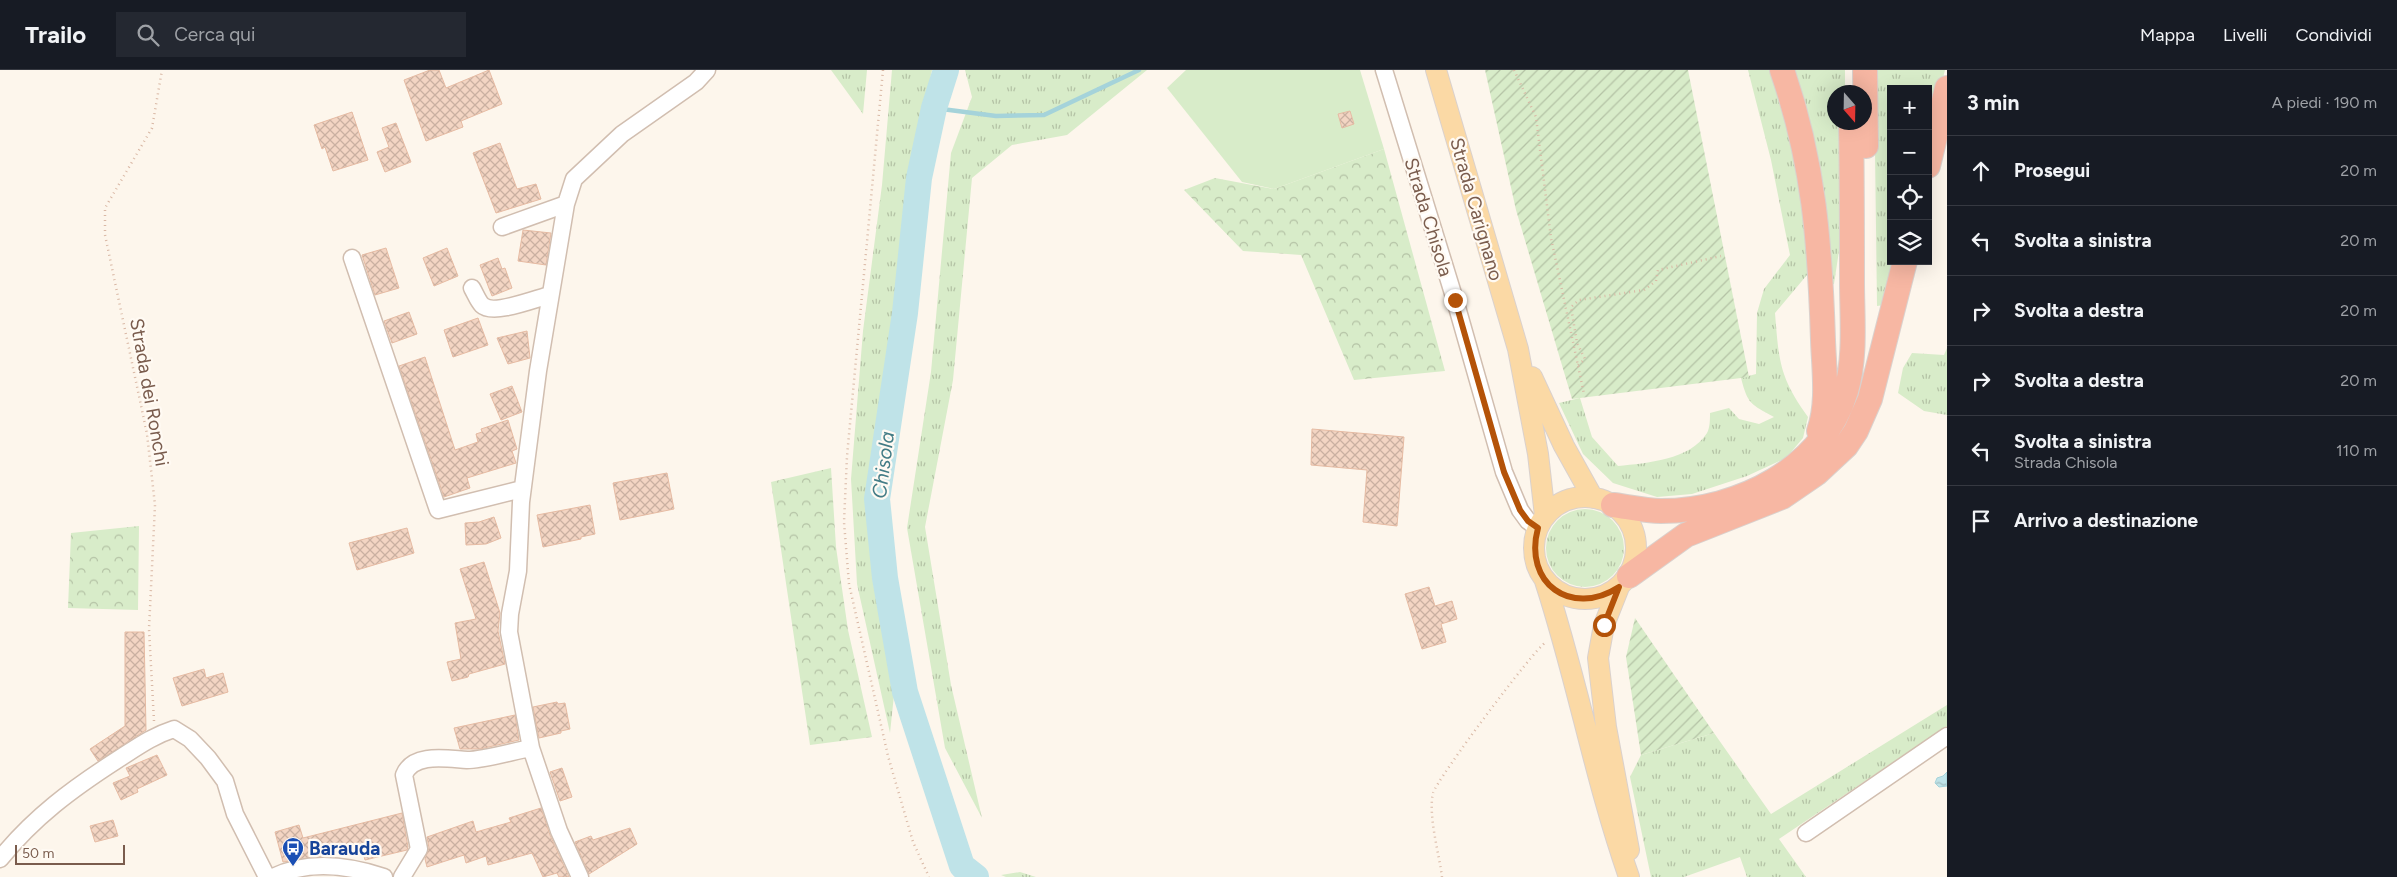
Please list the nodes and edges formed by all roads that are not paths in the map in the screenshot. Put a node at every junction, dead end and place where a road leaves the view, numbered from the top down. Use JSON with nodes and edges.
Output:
{"nodes":[{"id":1,"x":707,"y":70,"type":"edge"},
{"id":2,"x":1384,"y":70,"type":"edge"},
{"id":3,"x":1436,"y":70,"type":"edge"},
{"id":4,"x":1782,"y":70,"type":"edge"},
{"id":5,"x":1850,"y":70,"type":"edge"},
{"id":6,"x":1865,"y":70,"type":"edge"},
{"id":7,"x":1851,"y":85,"type":"edge"},
{"id":8,"x":1947,"y":88,"type":"edge"},
{"id":9,"x":1851,"y":130,"type":"edge"},
{"id":10,"x":1932,"y":150,"type":"edge"},
{"id":11,"x":566,"y":204,"type":"junction"},
{"id":12,"x":502,"y":227,"type":"dead end"},
{"id":13,"x":352,"y":258,"type":"dead end"},
{"id":14,"x":1903,"y":265,"type":"edge"},
{"id":15,"x":472,"y":288,"type":"dead end"},
{"id":16,"x":550,"y":295,"type":"junction"},
{"id":17,"x":1518,"y":349,"type":"junction"},
{"id":18,"x":1788,"y":472,"type":"junction"},
{"id":19,"x":1817,"y":473,"type":"junction"},
{"id":20,"x":522,"y":489,"type":"junction"},
{"id":21,"x":1603,"y":501,"type":"junction"},
{"id":22,"x":1542,"y":522,"type":"junction"},
{"id":23,"x":1545,"y":581,"type":"junction"},
{"id":24,"x":1624,"y":582,"type":"junction"},
{"id":25,"x":1947,"y":736,"type":"edge"},
{"id":26,"x":531,"y":748,"type":"junction"},
{"id":27,"x":1806,"y":833,"type":"dead end"},
{"id":28,"x":0,"y":859,"type":"edge"},
{"id":29,"x":267,"y":877,"type":"edge"},
{"id":30,"x":273,"y":877,"type":"edge"},
{"id":31,"x":384,"y":877,"type":"edge"},
{"id":32,"x":402,"y":877,"type":"edge"},
{"id":33,"x":580,"y":877,"type":"edge"},
{"id":34,"x":1628,"y":877,"type":"edge"},
{"id":35,"x":1633,"y":877,"type":"edge"}],
"edges":[{"from":1,"to":11,"type":"street"},
{"from":2,"to":22,"type":"street","name":"Strada Chisola"},
{"from":3,"to":17,"type":"main road","name":"Strada Carignano"},
{"from":4,"to":18,"type":"highway"},
{"from":5,"to":7,"type":"highway"},
{"from":6,"to":19,"type":"highway"},
{"from":8,"to":10,"type":"highway"},
{"from":9,"to":18,"type":"highway"},
{"from":11,"to":12,"type":"street"},
{"from":11,"to":16,"type":"street"},
{"from":13,"to":20,"type":"street"},
{"from":14,"to":19,"type":"highway"},
{"from":15,"to":16,"type":"street"},
{"from":16,"to":20,"type":"street"},
{"from":17,"to":21,"type":"main road"},
{"from":17,"to":22,"type":"main road"},
{"from":18,"to":21,"type":"highway"},
{"from":19,"to":24,"type":"highway"},
{"from":20,"to":26,"type":"street"},
{"from":21,"to":22,"type":"main road"},
{"from":21,"to":24,"type":"main road"},
{"from":22,"to":23,"type":"main road"},
{"from":23,"to":24,"type":"main road"},
{"from":23,"to":34,"type":"main road"},
{"from":24,"to":35,"type":"main road"},
{"from":25,"to":27,"type":"street"},
{"from":26,"to":32,"type":"street"},
{"from":26,"to":33,"type":"street"},
{"from":28,"to":29,"type":"street"},
{"from":30,"to":31,"type":"street"}]}
